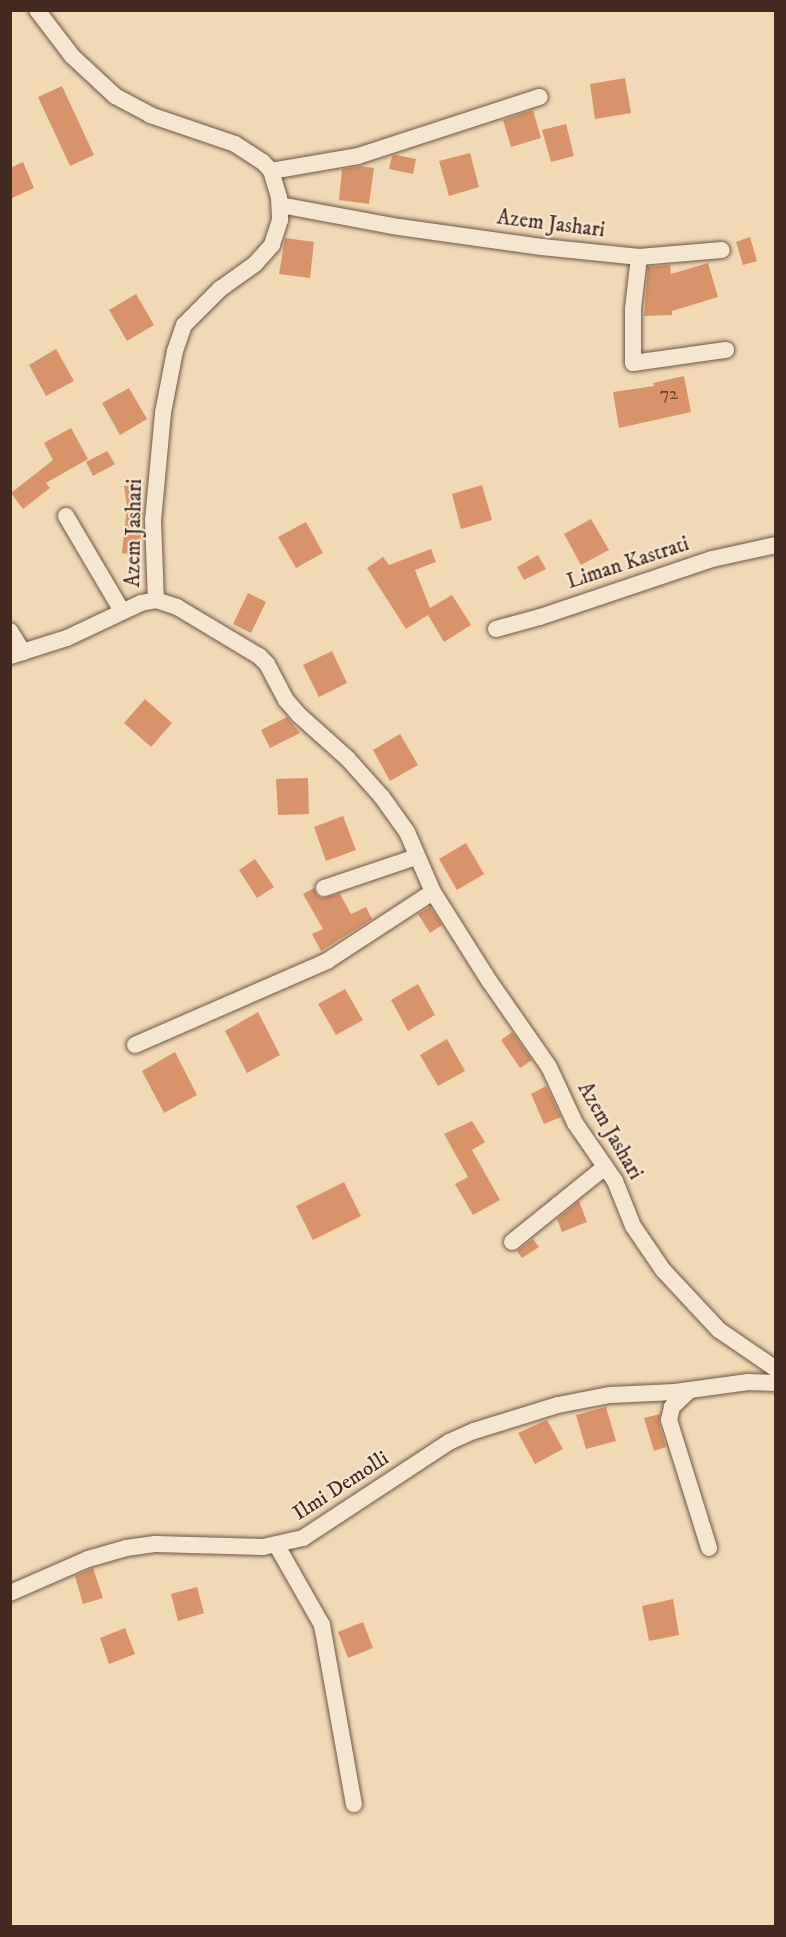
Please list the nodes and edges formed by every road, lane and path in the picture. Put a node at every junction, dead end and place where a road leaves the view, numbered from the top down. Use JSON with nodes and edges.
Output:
{"nodes":[{"id":1,"x":37,"y":10,"type":"edge"},
{"id":2,"x":540,"y":97,"type":"dead end"},
{"id":3,"x":271,"y":171,"type":"junction"},
{"id":4,"x":280,"y":205,"type":"junction"},
{"id":5,"x":722,"y":250,"type":"dead end"},
{"id":6,"x":639,"y":257,"type":"junction"},
{"id":7,"x":726,"y":350,"type":"dead end"},
{"id":8,"x":66,"y":516,"type":"dead end"},
{"id":9,"x":776,"y":545,"type":"edge"},
{"id":10,"x":156,"y":600,"type":"junction"},
{"id":11,"x":122,"y":611,"type":"junction"},
{"id":12,"x":496,"y":629,"type":"dead end"},
{"id":13,"x":10,"y":631,"type":"edge"},
{"id":14,"x":17,"y":654,"type":"edge"},
{"id":15,"x":416,"y":857,"type":"junction"},
{"id":16,"x":324,"y":888,"type":"dead end"},
{"id":17,"x":433,"y":892,"type":"junction"},
{"id":18,"x":135,"y":1046,"type":"dead end"},
{"id":19,"x":605,"y":1167,"type":"junction"},
{"id":20,"x":512,"y":1242,"type":"dead end"},
{"id":21,"x":776,"y":1369,"type":"edge"},
{"id":22,"x":776,"y":1383,"type":"edge"},
{"id":23,"x":690,"y":1390,"type":"junction"},
{"id":24,"x":277,"y":1546,"type":"junction"},
{"id":25,"x":709,"y":1548,"type":"dead end"},
{"id":26,"x":10,"y":1593,"type":"edge"},
{"id":27,"x":354,"y":1804,"type":"dead end"}],
"edges":[{"from":1,"to":3,"type":"street"},
{"from":2,"to":3,"type":"street"},
{"from":3,"to":4,"type":"street","name":"Azem Jashari"},
{"from":4,"to":6,"type":"street","name":"Azem Jashari"},
{"from":4,"to":10,"type":"street","name":"Azem Jashari"},
{"from":5,"to":6,"type":"street","name":"Azem Jashari"},
{"from":6,"to":7,"type":"street"},
{"from":8,"to":11,"type":"street"},
{"from":9,"to":12,"type":"street","name":"Liman Kastrati"},
{"from":10,"to":11,"type":"street"},
{"from":10,"to":15,"type":"street","name":"Azem Jashari"},
{"from":11,"to":14,"type":"street"},
{"from":13,"to":14,"type":"street"},
{"from":15,"to":16,"type":"street"},
{"from":15,"to":17,"type":"street","name":"Azem Jashari"},
{"from":17,"to":18,"type":"street"},
{"from":17,"to":19,"type":"street","name":"Azem Jashari"},
{"from":19,"to":20,"type":"street"},
{"from":19,"to":21,"type":"street","name":"Azem Jashari"},
{"from":22,"to":23,"type":"street","name":"Ilmi Demolli"},
{"from":23,"to":24,"type":"street","name":"Ilmi Demolli"},
{"from":23,"to":25,"type":"street"},
{"from":24,"to":26,"type":"street","name":"Ilmi Demolli"},
{"from":24,"to":27,"type":"street"}]}
